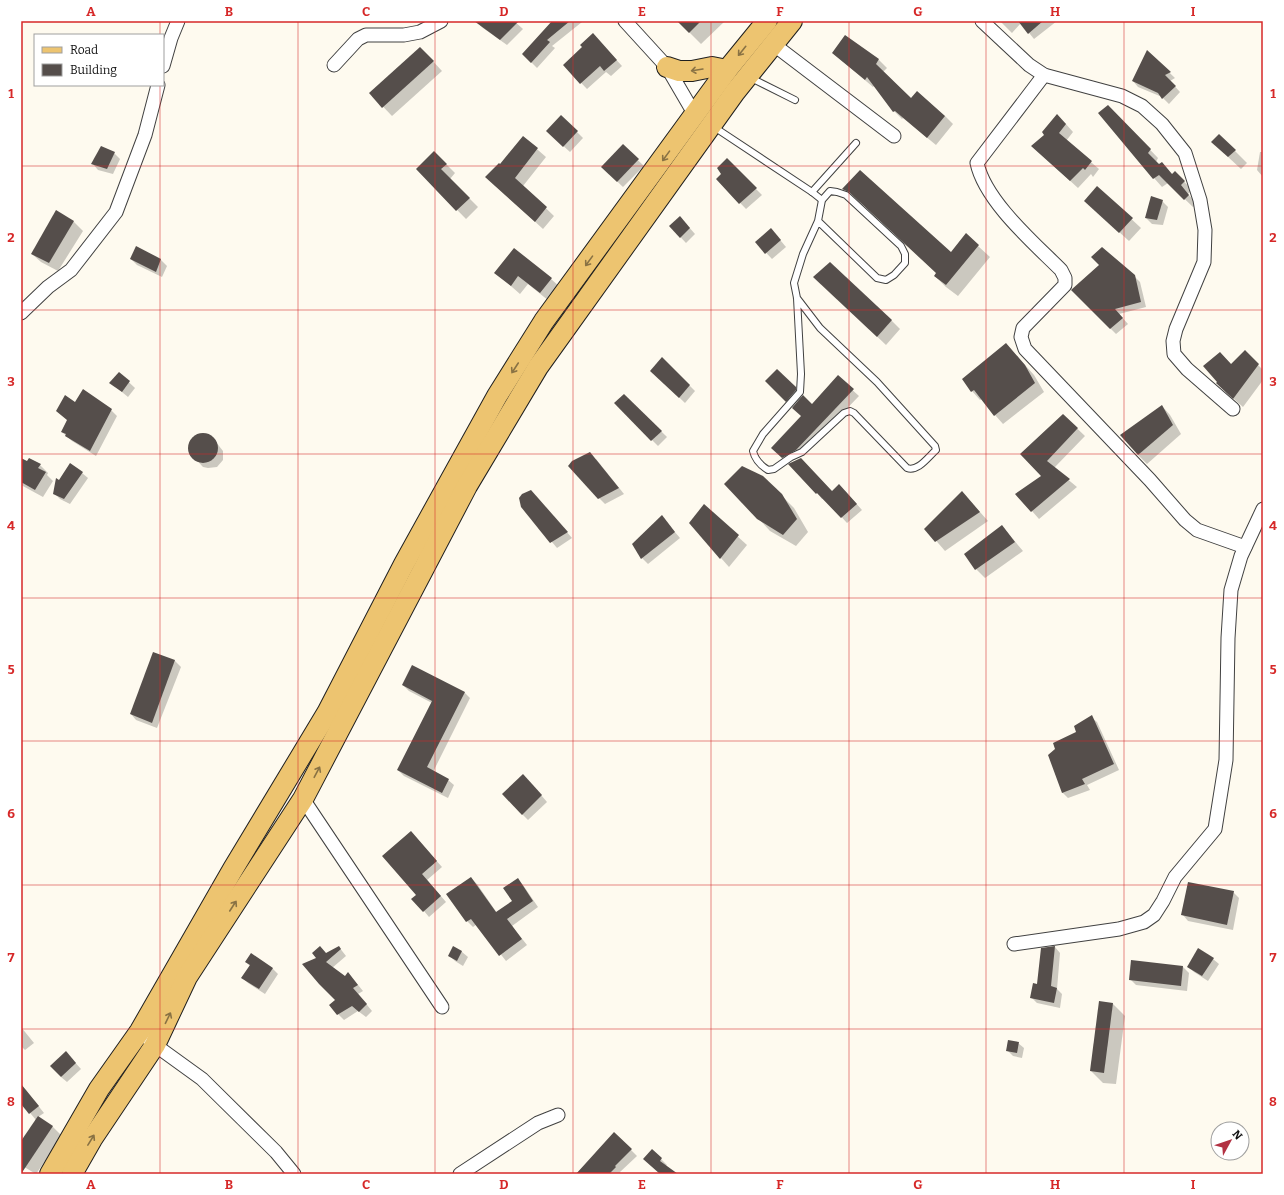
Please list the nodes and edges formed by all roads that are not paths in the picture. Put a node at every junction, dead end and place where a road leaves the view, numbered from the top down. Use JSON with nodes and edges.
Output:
{"nodes":[{"id":1,"x":178,"y":21,"type":"edge"},
{"id":2,"x":441,"y":21,"type":"edge"},
{"id":3,"x":624,"y":21,"type":"edge"},
{"id":4,"x":767,"y":21,"type":"edge"},
{"id":5,"x":792,"y":21,"type":"edge"},
{"id":6,"x":982,"y":21,"type":"edge"},
{"id":7,"x":773,"y":44,"type":"junction"},
{"id":8,"x":164,"y":62,"type":"edge"},
{"id":9,"x":334,"y":65,"type":"dead end"},
{"id":10,"x":667,"y":67,"type":"junction"},
{"id":11,"x":727,"y":70,"type":"junction"},
{"id":12,"x":748,"y":76,"type":"junction"},
{"id":13,"x":1044,"y":76,"type":"junction"},
{"id":14,"x":158,"y":86,"type":"edge"},
{"id":15,"x":795,"y":100,"type":"dead end"},
{"id":16,"x":703,"y":120,"type":"junction"},
{"id":17,"x":894,"y":136,"type":"dead end"},
{"id":18,"x":856,"y":143,"type":"dead end"},
{"id":19,"x":812,"y":192,"type":"junction"},
{"id":20,"x":822,"y":200,"type":"junction"},
{"id":21,"x":818,"y":221,"type":"junction"},
{"id":22,"x":797,"y":298,"type":"junction"},
{"id":23,"x":21,"y":313,"type":"edge"},
{"id":24,"x":1233,"y":409,"type":"dead end"},
{"id":25,"x":1263,"y":509,"type":"edge"},
{"id":26,"x":1245,"y":547,"type":"junction"},
{"id":27,"x":303,"y":800,"type":"junction"},
{"id":28,"x":1014,"y":944,"type":"dead end"},
{"id":29,"x":442,"y":1007,"type":"dead end"},
{"id":30,"x":140,"y":1031,"type":"junction"},
{"id":31,"x":155,"y":1045,"type":"junction"},
{"id":32,"x":558,"y":1115,"type":"dead end"},
{"id":33,"x":50,"y":1174,"type":"edge"},
{"id":34,"x":72,"y":1174,"type":"edge"},
{"id":35,"x":294,"y":1174,"type":"edge"},
{"id":36,"x":460,"y":1174,"type":"edge"}],
"edges":[{"from":1,"to":8,"type":"street"},
{"from":2,"to":9,"type":"street"},
{"from":3,"to":10,"type":"street"},
{"from":4,"to":11,"type":"main road","one_way":true},
{"from":5,"to":7,"type":"main road"},
{"from":6,"to":13,"type":"street"},
{"from":7,"to":12,"type":"main road"},
{"from":7,"to":17,"type":"street"},
{"from":11,"to":10,"type":"main road","one_way":true},
{"from":10,"to":16,"type":"street"},
{"from":11,"to":16,"type":"main road"},
{"from":12,"to":15,"type":"lane"},
{"from":12,"to":16,"type":"main road"},
{"from":13,"to":24,"type":"street"},
{"from":13,"to":26,"type":"street"},
{"from":14,"to":23,"type":"street"},
{"from":16,"to":19,"type":"lane"},
{"from":27,"to":16,"type":"main road","one_way":true},
{"from":16,"to":30,"type":"main road","one_way":true},
{"from":18,"to":19,"type":"lane"},
{"from":19,"to":20,"type":"lane"},
{"from":20,"to":21,"type":"lane"},
{"from":20,"to":21,"type":"lane"},
{"from":21,"to":22,"type":"lane"},
{"from":22,"to":22,"type":"lane"},
{"from":25,"to":26,"type":"street"},
{"from":26,"to":28,"type":"street"},
{"from":27,"to":29,"type":"street"},
{"from":31,"to":27,"type":"main road","one_way":true},
{"from":30,"to":31,"type":"street"},
{"from":30,"to":33,"type":"main road"},
{"from":34,"to":31,"type":"main road","one_way":true},
{"from":31,"to":35,"type":"street"},
{"from":32,"to":36,"type":"street"}]}
